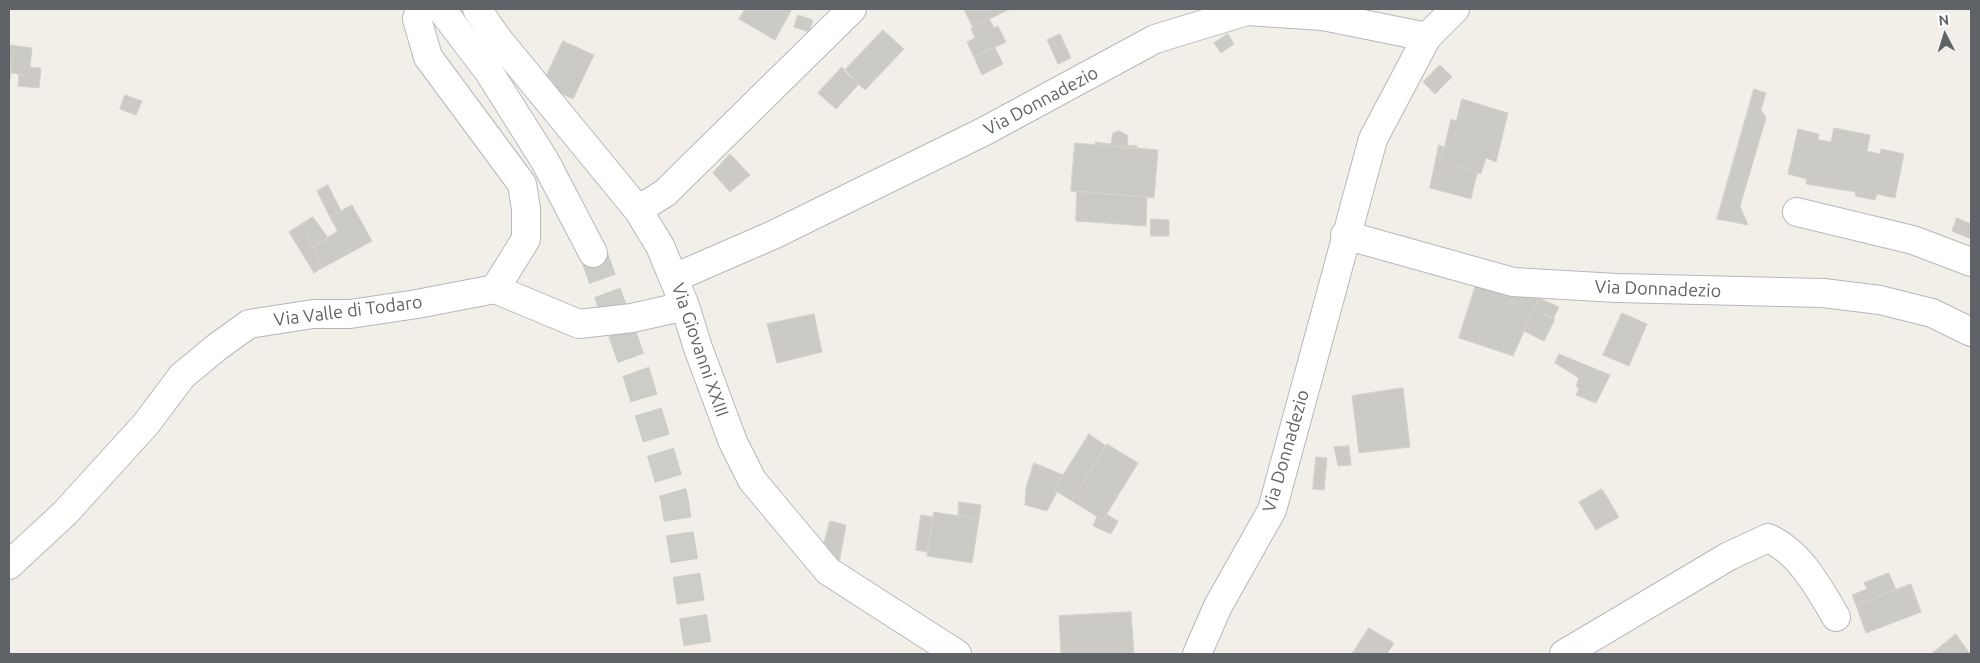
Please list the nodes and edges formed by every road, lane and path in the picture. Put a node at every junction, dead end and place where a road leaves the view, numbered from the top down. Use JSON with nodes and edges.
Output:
{"nodes":[{"id":1,"x":420,"y":9,"type":"edge"},
{"id":2,"x":441,"y":9,"type":"edge"},
{"id":3,"x":478,"y":9,"type":"edge"},
{"id":4,"x":852,"y":9,"type":"edge"},
{"id":5,"x":1455,"y":9,"type":"edge"},
{"id":6,"x":1426,"y":37,"type":"junction"},
{"id":7,"x":638,"y":210,"type":"junction"},
{"id":8,"x":1797,"y":212,"type":"dead end"},
{"id":9,"x":1345,"y":235,"type":"junction"},
{"id":10,"x":593,"y":253,"type":"tunnel mouth"},
{"id":11,"x":1971,"y":262,"type":"edge"},
{"id":12,"x":674,"y":278,"type":"junction"},
{"id":13,"x":495,"y":289,"type":"junction"},
{"id":14,"x":685,"y":306,"type":"junction"},
{"id":15,"x":1971,"y":332,"type":"edge"},
{"id":16,"x":9,"y":565,"type":"edge"},
{"id":17,"x":1836,"y":617,"type":"dead end"},
{"id":18,"x":956,"y":654,"type":"edge"},
{"id":19,"x":1197,"y":654,"type":"edge"},
{"id":20,"x":1564,"y":654,"type":"edge"}],
"edges":[{"from":1,"to":13,"type":"street"},
{"from":2,"to":10,"type":"street"},
{"from":3,"to":7,"type":"street","name":"Via Giovanni XXIII"},
{"from":4,"to":7,"type":"street"},
{"from":5,"to":6,"type":"street","name":"Via Donnadezio"},
{"from":6,"to":9,"type":"street","name":"Via Donnadezio"},
{"from":6,"to":12,"type":"street","name":"Via Donnadezio"},
{"from":7,"to":12,"type":"street","name":"Via Giovanni XXIII"},
{"from":8,"to":11,"type":"street"},
{"from":9,"to":15,"type":"street","name":"Via Donnadezio"},
{"from":9,"to":19,"type":"street","name":"Via Donnadezio"},
{"from":12,"to":14,"type":"street","name":"Via Giovanni XXIII"},
{"from":13,"to":14,"type":"street"},
{"from":13,"to":16,"type":"street","name":"Via Valle di Todaro"},
{"from":14,"to":18,"type":"street","name":"Via Giovanni XXIII"},
{"from":17,"to":20,"type":"street"}]}
